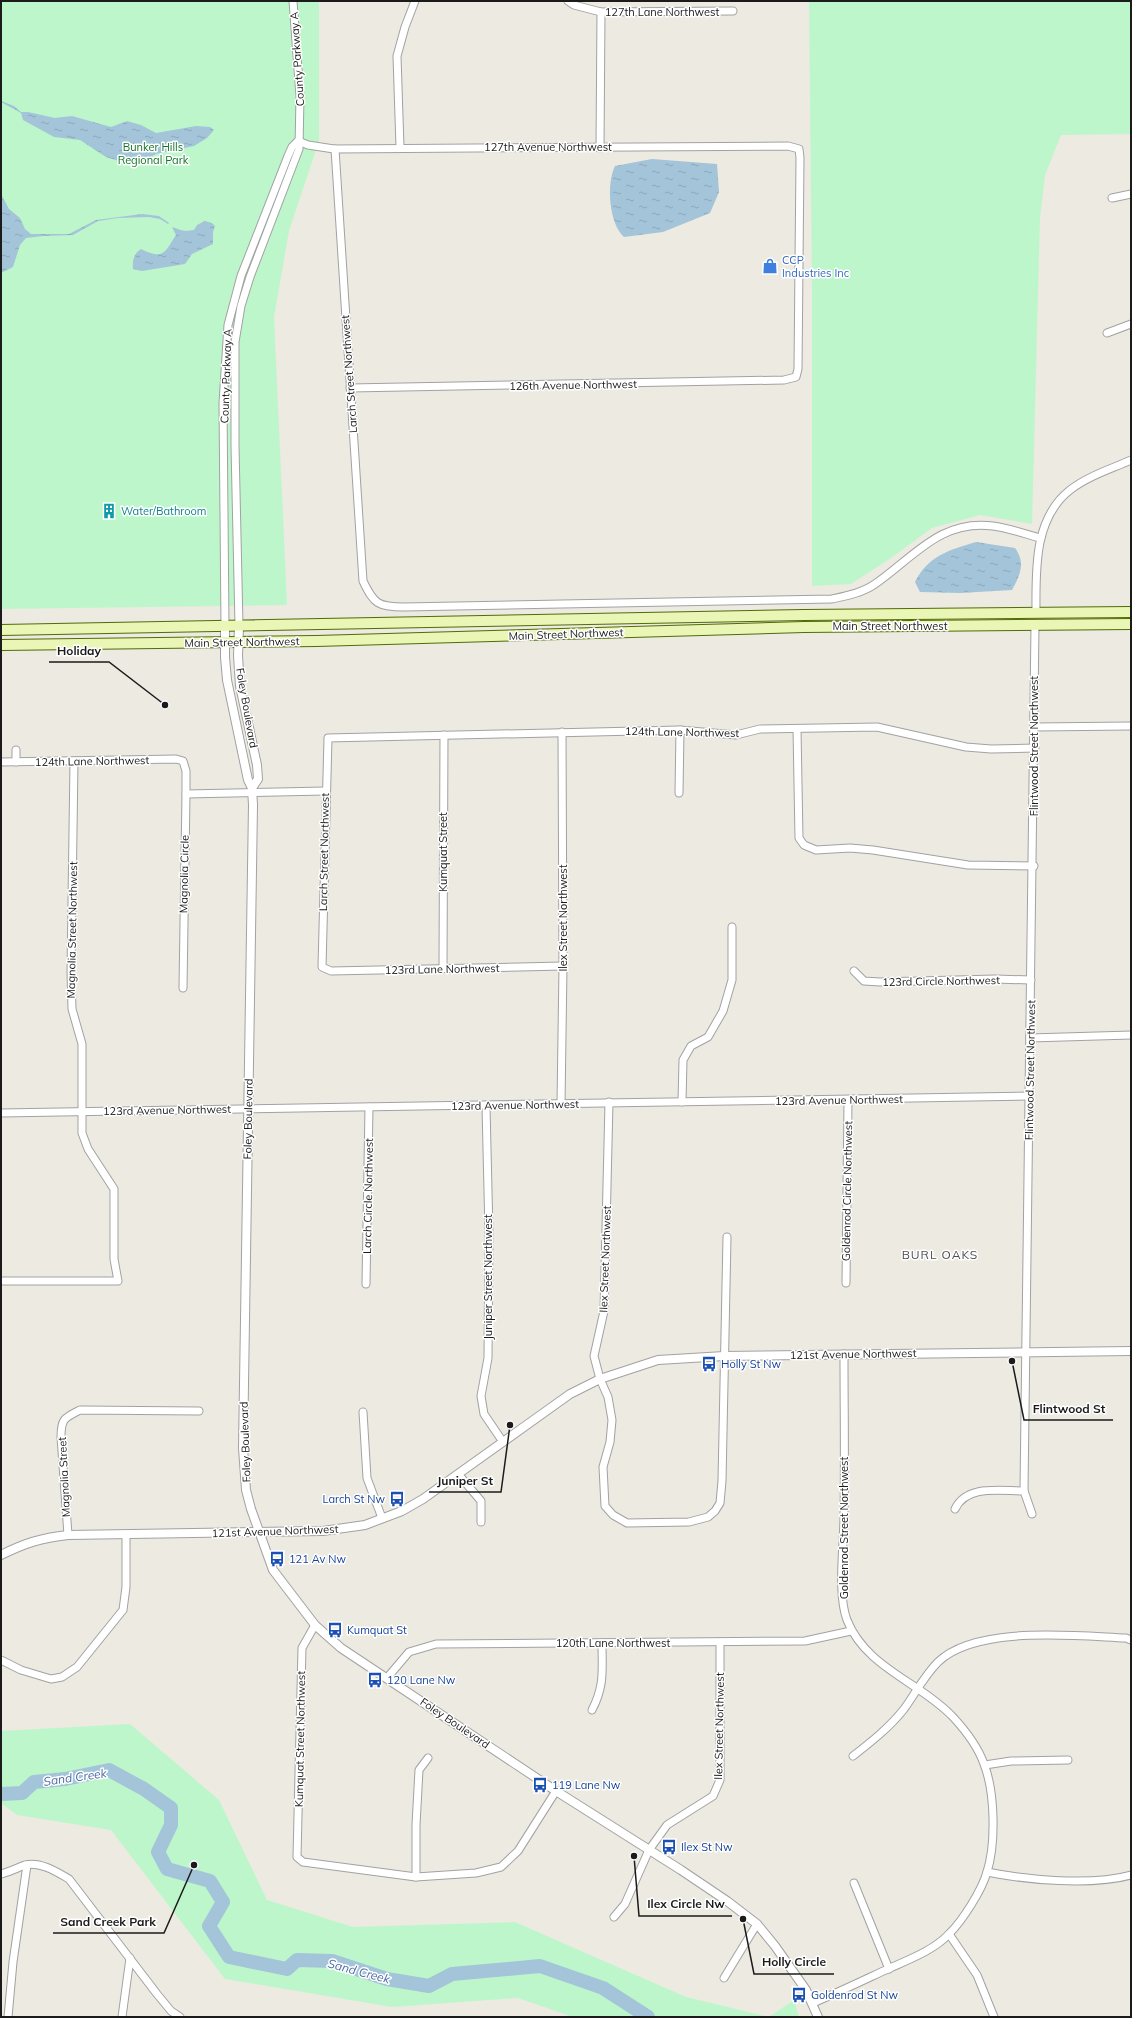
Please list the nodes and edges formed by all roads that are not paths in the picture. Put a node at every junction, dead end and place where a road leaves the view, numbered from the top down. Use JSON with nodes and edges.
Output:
{"nodes":[{"id":1,"x":293,"y":1,"type":"edge"},
{"id":2,"x":415,"y":1,"type":"edge"},
{"id":3,"x":568,"y":1,"type":"edge"},
{"id":4,"x":733,"y":11,"type":"dead end"},
{"id":5,"x":601,"y":12,"type":"junction"},
{"id":6,"x":298,"y":141,"type":"junction"},
{"id":7,"x":400,"y":147,"type":"junction"},
{"id":8,"x":600,"y":148,"type":"junction"},
{"id":9,"x":335,"y":149,"type":"junction"},
{"id":10,"x":1131,"y":194,"type":"edge"},
{"id":11,"x":1112,"y":198,"type":"dead end"},
{"id":12,"x":1131,"y":324,"type":"edge"},
{"id":13,"x":1107,"y":333,"type":"dead end"},
{"id":14,"x":796,"y":377,"type":"joint"},
{"id":15,"x":350,"y":388,"type":"junction"},
{"id":16,"x":1131,"y":460,"type":"edge"},
{"id":17,"x":1040,"y":538,"type":"junction"},
{"id":18,"x":1131,"y":612,"type":"edge"},
{"id":19,"x":1036,"y":613,"type":"junction"},
{"id":20,"x":1131,"y":624,"type":"edge"},
{"id":21,"x":1035,"y":625,"type":"junction"},
{"id":22,"x":226,"y":626,"type":"junction"},
{"id":23,"x":239,"y":626,"type":"junction"},
{"id":24,"x":1,"y":630,"type":"edge"},
{"id":25,"x":225,"y":642,"type":"junction"},
{"id":26,"x":238,"y":642,"type":"junction"},
{"id":27,"x":1,"y":646,"type":"edge"},
{"id":28,"x":1131,"y":726,"type":"edge"},
{"id":29,"x":1035,"y":727,"type":"junction"},
{"id":30,"x":797,"y":729,"type":"junction"},
{"id":31,"x":680,"y":730,"type":"junction"},
{"id":32,"x":562,"y":732,"type":"junction"},
{"id":33,"x":444,"y":735,"type":"junction"},
{"id":34,"x":328,"y":738,"type":"joint"},
{"id":35,"x":1034,"y":748,"type":"junction"},
{"id":36,"x":16,"y":750,"type":"dead end"},
{"id":37,"x":74,"y":761,"type":"junction"},
{"id":38,"x":183,"y":761,"type":"joint"},
{"id":39,"x":1,"y":762,"type":"edge"},
{"id":40,"x":16,"y":762,"type":"junction"},
{"id":41,"x":252,"y":790,"type":"junction"},
{"id":42,"x":325,"y":791,"type":"junction"},
{"id":43,"x":186,"y":794,"type":"junction"},
{"id":44,"x":679,"y":794,"type":"dead end"},
{"id":45,"x":1034,"y":866,"type":"junction"},
{"id":46,"x":732,"y":927,"type":"dead end"},
{"id":47,"x":563,"y":966,"type":"junction"},
{"id":48,"x":322,"y":967,"type":"joint"},
{"id":49,"x":443,"y":968,"type":"junction"},
{"id":50,"x":854,"y":971,"type":"dead end"},
{"id":51,"x":1032,"y":980,"type":"junction"},
{"id":52,"x":183,"y":988,"type":"dead end"},
{"id":53,"x":1131,"y":1036,"type":"edge"},
{"id":54,"x":1030,"y":1038,"type":"junction"},
{"id":55,"x":1029,"y":1096,"type":"junction"},
{"id":56,"x":848,"y":1100,"type":"junction"},
{"id":57,"x":609,"y":1102,"type":"junction"},
{"id":58,"x":682,"y":1102,"type":"junction"},
{"id":59,"x":561,"y":1104,"type":"junction"},
{"id":60,"x":486,"y":1106,"type":"junction"},
{"id":61,"x":248,"y":1108,"type":"junction"},
{"id":62,"x":369,"y":1108,"type":"junction"},
{"id":63,"x":81,"y":1112,"type":"junction"},
{"id":64,"x":1,"y":1113,"type":"edge"},
{"id":65,"x":727,"y":1237,"type":"dead end"},
{"id":66,"x":1,"y":1281,"type":"edge"},
{"id":67,"x":846,"y":1283,"type":"dead end"},
{"id":68,"x":366,"y":1284,"type":"dead end"},
{"id":69,"x":1131,"y":1351,"type":"edge"},
{"id":70,"x":1027,"y":1352,"type":"junction"},
{"id":71,"x":844,"y":1354,"type":"junction"},
{"id":72,"x":724,"y":1356,"type":"junction"},
{"id":73,"x":600,"y":1379,"type":"junction"},
{"id":74,"x":198,"y":1411,"type":"dead end"},
{"id":75,"x":363,"y":1412,"type":"dead end"},
{"id":76,"x":503,"y":1442,"type":"junction"},
{"id":77,"x":459,"y":1474,"type":"junction"},
{"id":78,"x":1024,"y":1490,"type":"junction"},
{"id":79,"x":954,"y":1509,"type":"dead end"},
{"id":80,"x":1032,"y":1514,"type":"dead end"},
{"id":81,"x":382,"y":1518,"type":"junction"},
{"id":82,"x":481,"y":1522,"type":"dead end"},
{"id":83,"x":259,"y":1533,"type":"junction"},
{"id":84,"x":68,"y":1535,"type":"junction"},
{"id":85,"x":126,"y":1535,"type":"junction"},
{"id":86,"x":1,"y":1555,"type":"edge"},
{"id":87,"x":315,"y":1625,"type":"junction"},
{"id":88,"x":851,"y":1631,"type":"junction"},
{"id":89,"x":1131,"y":1640,"type":"edge"},
{"id":90,"x":720,"y":1642,"type":"junction"},
{"id":91,"x":602,"y":1643,"type":"junction"},
{"id":92,"x":1,"y":1660,"type":"edge"},
{"id":93,"x":386,"y":1678,"type":"junction"},
{"id":94,"x":917,"y":1689,"type":"junction"},
{"id":95,"x":592,"y":1710,"type":"dead end"},
{"id":96,"x":853,"y":1756,"type":"dead end"},
{"id":97,"x":428,"y":1758,"type":"dead end"},
{"id":98,"x":1068,"y":1760,"type":"dead end"},
{"id":99,"x":985,"y":1765,"type":"junction"},
{"id":100,"x":556,"y":1791,"type":"junction"},
{"id":101,"x":649,"y":1850,"type":"junction"},
{"id":102,"x":27,"y":1864,"type":"junction"},
{"id":103,"x":987,"y":1872,"type":"junction"},
{"id":104,"x":1,"y":1874,"type":"edge"},
{"id":105,"x":1131,"y":1875,"type":"edge"},
{"id":106,"x":416,"y":1877,"type":"junction"},
{"id":107,"x":854,"y":1883,"type":"dead end"},
{"id":108,"x":614,"y":1917,"type":"dead end"},
{"id":109,"x":757,"y":1924,"type":"junction"},
{"id":110,"x":949,"y":1934,"type":"junction"},
{"id":111,"x":130,"y":1958,"type":"junction"},
{"id":112,"x":889,"y":1969,"type":"junction"},
{"id":113,"x":724,"y":1978,"type":"dead end"},
{"id":114,"x":813,"y":2003,"type":"junction"},
{"id":115,"x":8,"y":2017,"type":"edge"},
{"id":116,"x":122,"y":2017,"type":"edge"},
{"id":117,"x":180,"y":2017,"type":"edge"},
{"id":118,"x":818,"y":2017,"type":"edge"},
{"id":119,"x":994,"y":2017,"type":"edge"}],
"edges":[{"from":1,"to":6,"type":"street","name":"County Parkway A"},
{"from":2,"to":7,"type":"street"},
{"from":3,"to":5,"type":"street","name":"127th Lane Northwest"},
{"from":4,"to":5,"type":"street","name":"127th Lane Northwest"},
{"from":5,"to":8,"type":"street"},
{"from":6,"to":9,"type":"street","name":"127th Avenue Northwest"},
{"from":6,"to":22,"type":"street","name":"County Parkway A"},
{"from":6,"to":23,"type":"street","name":"County Parkway A"},
{"from":7,"to":8,"type":"street","name":"127th Avenue Northwest"},
{"from":7,"to":9,"type":"street","name":"127th Avenue Northwest"},
{"from":8,"to":14,"type":"street","name":"127th Avenue Northwest"},
{"from":9,"to":15,"type":"street","name":"Larch Street Northwest"},
{"from":10,"to":11,"type":"street"},
{"from":12,"to":13,"type":"street"},
{"from":14,"to":15,"type":"street","name":"126th Avenue Northwest"},
{"from":15,"to":17,"type":"street","name":"Larch Street Northwest"},
{"from":16,"to":17,"type":"street"},
{"from":17,"to":19,"type":"street"},
{"from":18,"to":19,"type":"main road","name":"Main Street Northwest"},
{"from":19,"to":23,"type":"main road","name":"Main Street Northwest"},
{"from":20,"to":21,"type":"main road","name":"Main Street Northwest"},
{"from":21,"to":26,"type":"main road","name":"Main Street Northwest"},
{"from":21,"to":29,"type":"street","name":"Flintwood Street Northwest"},
{"from":22,"to":23,"type":"main road","name":"Main Street Northwest"},
{"from":22,"to":24,"type":"main road","name":"Main Street Northwest"},
{"from":22,"to":25,"type":"street","name":"Foley Boulevard"},
{"from":23,"to":26,"type":"street","name":"Foley Boulevard"},
{"from":25,"to":26,"type":"main road","name":"Main Street Northwest"},
{"from":25,"to":27,"type":"main road","name":"Main Street Northwest"},
{"from":25,"to":41,"type":"street","name":"Foley Boulevard"},
{"from":26,"to":41,"type":"street","name":"Foley Boulevard"},
{"from":28,"to":29,"type":"street"},
{"from":29,"to":35,"type":"street","name":"Flintwood Street Northwest"},
{"from":30,"to":31,"type":"street","name":"124th Lane Northwest"},
{"from":30,"to":35,"type":"street","name":"124th Lane Northwest"},
{"from":30,"to":45,"type":"street"},
{"from":31,"to":32,"type":"street","name":"124th Lane Northwest"},
{"from":31,"to":44,"type":"street"},
{"from":32,"to":33,"type":"street","name":"124th Lane Northwest"},
{"from":32,"to":47,"type":"street","name":"Ilex Street Northwest"},
{"from":33,"to":34,"type":"street","name":"124th Lane Northwest"},
{"from":33,"to":49,"type":"street","name":"Kumquat Street"},
{"from":34,"to":42,"type":"street","name":"Larch Street Northwest"},
{"from":35,"to":45,"type":"street","name":"Flintwood Street Northwest"},
{"from":36,"to":40,"type":"street"},
{"from":37,"to":38,"type":"street","name":"124th Lane Northwest"},
{"from":37,"to":40,"type":"street","name":"124th Lane Northwest"},
{"from":37,"to":63,"type":"street","name":"Magnolia Street Northwest"},
{"from":38,"to":43,"type":"street","name":"Magnolia Circle"},
{"from":39,"to":40,"type":"street","name":"124th Lane Northwest"},
{"from":41,"to":42,"type":"street"},
{"from":41,"to":43,"type":"street"},
{"from":41,"to":61,"type":"street","name":"Foley Boulevard"},
{"from":42,"to":48,"type":"street","name":"Larch Street Northwest"},
{"from":43,"to":52,"type":"street","name":"Magnolia Circle"},
{"from":45,"to":51,"type":"street","name":"Flintwood Street Northwest"},
{"from":46,"to":58,"type":"street"},
{"from":47,"to":49,"type":"street","name":"123rd Lane Northwest"},
{"from":47,"to":59,"type":"street","name":"Ilex Street Northwest"},
{"from":48,"to":49,"type":"street","name":"123rd Lane Northwest"},
{"from":50,"to":51,"type":"street","name":"123rd Circle Northwest"},
{"from":51,"to":54,"type":"street","name":"Flintwood Street Northwest"},
{"from":53,"to":54,"type":"street"},
{"from":54,"to":55,"type":"street","name":"Flintwood Street Northwest"},
{"from":55,"to":56,"type":"street","name":"123rd Avenue Northwest"},
{"from":55,"to":70,"type":"street","name":"Flintwood Street Northwest"},
{"from":56,"to":58,"type":"street","name":"123rd Avenue Northwest"},
{"from":56,"to":67,"type":"street","name":"Goldenrod Circle Northwest"},
{"from":57,"to":58,"type":"street","name":"123rd Avenue Northwest"},
{"from":57,"to":59,"type":"street","name":"123rd Avenue Northwest"},
{"from":57,"to":73,"type":"street","name":"Ilex Street Northwest"},
{"from":59,"to":60,"type":"street","name":"123rd Avenue Northwest"},
{"from":60,"to":62,"type":"street","name":"123rd Avenue Northwest"},
{"from":60,"to":76,"type":"street","name":"Juniper Street Northwest"},
{"from":61,"to":62,"type":"street","name":"123rd Avenue Northwest"},
{"from":61,"to":63,"type":"street","name":"123rd Avenue Northwest"},
{"from":61,"to":83,"type":"street","name":"Foley Boulevard"},
{"from":62,"to":68,"type":"street","name":"Larch Circle Northwest"},
{"from":63,"to":64,"type":"street","name":"123rd Avenue Northwest"},
{"from":63,"to":66,"type":"street","name":"Magnolia Street Northwest"},
{"from":65,"to":72,"type":"street"},
{"from":69,"to":70,"type":"street","name":"121st Avenue Northwest"},
{"from":70,"to":71,"type":"street","name":"121st Avenue Northwest"},
{"from":70,"to":78,"type":"street","name":"Flintwood Street Northwest"},
{"from":71,"to":72,"type":"street","name":"121st Avenue Northwest"},
{"from":71,"to":88,"type":"street","name":"Goldenrod Street Northwest"},
{"from":72,"to":73,"type":"street","name":"121st Avenue Northwest"},
{"from":72,"to":73,"type":"street","name":"Ilex Street Northwest"},
{"from":73,"to":76,"type":"street","name":"121st Avenue Northwest"},
{"from":74,"to":84,"type":"street","name":"Magnolia Street"},
{"from":75,"to":81,"type":"street"},
{"from":76,"to":77,"type":"street","name":"121st Avenue Northwest"},
{"from":77,"to":81,"type":"street","name":"121st Avenue Northwest"},
{"from":77,"to":82,"type":"street"},
{"from":78,"to":79,"type":"street"},
{"from":78,"to":80,"type":"street","name":"Flintwood Street Northwest"},
{"from":81,"to":83,"type":"street","name":"121st Avenue Northwest"},
{"from":83,"to":85,"type":"street","name":"121st Avenue Northwest"},
{"from":83,"to":87,"type":"street","name":"Foley Boulevard"},
{"from":84,"to":85,"type":"street","name":"121st Avenue Northwest"},
{"from":84,"to":86,"type":"street","name":"121st Avenue Northwest"},
{"from":85,"to":92,"type":"street"},
{"from":87,"to":93,"type":"street","name":"Foley Boulevard"},
{"from":87,"to":106,"type":"street","name":"Kumquat Street Northwest"},
{"from":88,"to":90,"type":"street","name":"120th Lane Northwest"},
{"from":88,"to":94,"type":"street","name":"Goldenrod Street Northwest"},
{"from":89,"to":94,"type":"street"},
{"from":90,"to":91,"type":"street","name":"120th Lane Northwest"},
{"from":90,"to":101,"type":"street","name":"Ilex Street Northwest"},
{"from":91,"to":93,"type":"street","name":"120th Lane Northwest"},
{"from":91,"to":95,"type":"street"},
{"from":93,"to":100,"type":"street","name":"Foley Boulevard"},
{"from":94,"to":96,"type":"street"},
{"from":94,"to":99,"type":"street","name":"Goldenrod Street Northwest"},
{"from":97,"to":106,"type":"street"},
{"from":98,"to":99,"type":"street"},
{"from":99,"to":103,"type":"street","name":"Goldenrod Street Northwest"},
{"from":100,"to":101,"type":"street","name":"Foley Boulevard"},
{"from":100,"to":106,"type":"street"},
{"from":101,"to":108,"type":"street","name":"Ilex Street Northwest"},
{"from":101,"to":109,"type":"street","name":"Foley Boulevard"},
{"from":102,"to":104,"type":"street"},
{"from":102,"to":111,"type":"street"},
{"from":102,"to":115,"type":"street"},
{"from":103,"to":105,"type":"street"},
{"from":103,"to":110,"type":"street","name":"Goldenrod Street Northwest"},
{"from":107,"to":112,"type":"street"},
{"from":109,"to":113,"type":"street"},
{"from":109,"to":114,"type":"street","name":"Foley Boulevard"},
{"from":110,"to":112,"type":"street","name":"Goldenrod Street Northwest"},
{"from":110,"to":119,"type":"street"},
{"from":111,"to":116,"type":"street"},
{"from":111,"to":117,"type":"street"},
{"from":112,"to":114,"type":"street","name":"Goldenrod Street Northwest"},
{"from":114,"to":118,"type":"street","name":"Foley Boulevard"}]}
